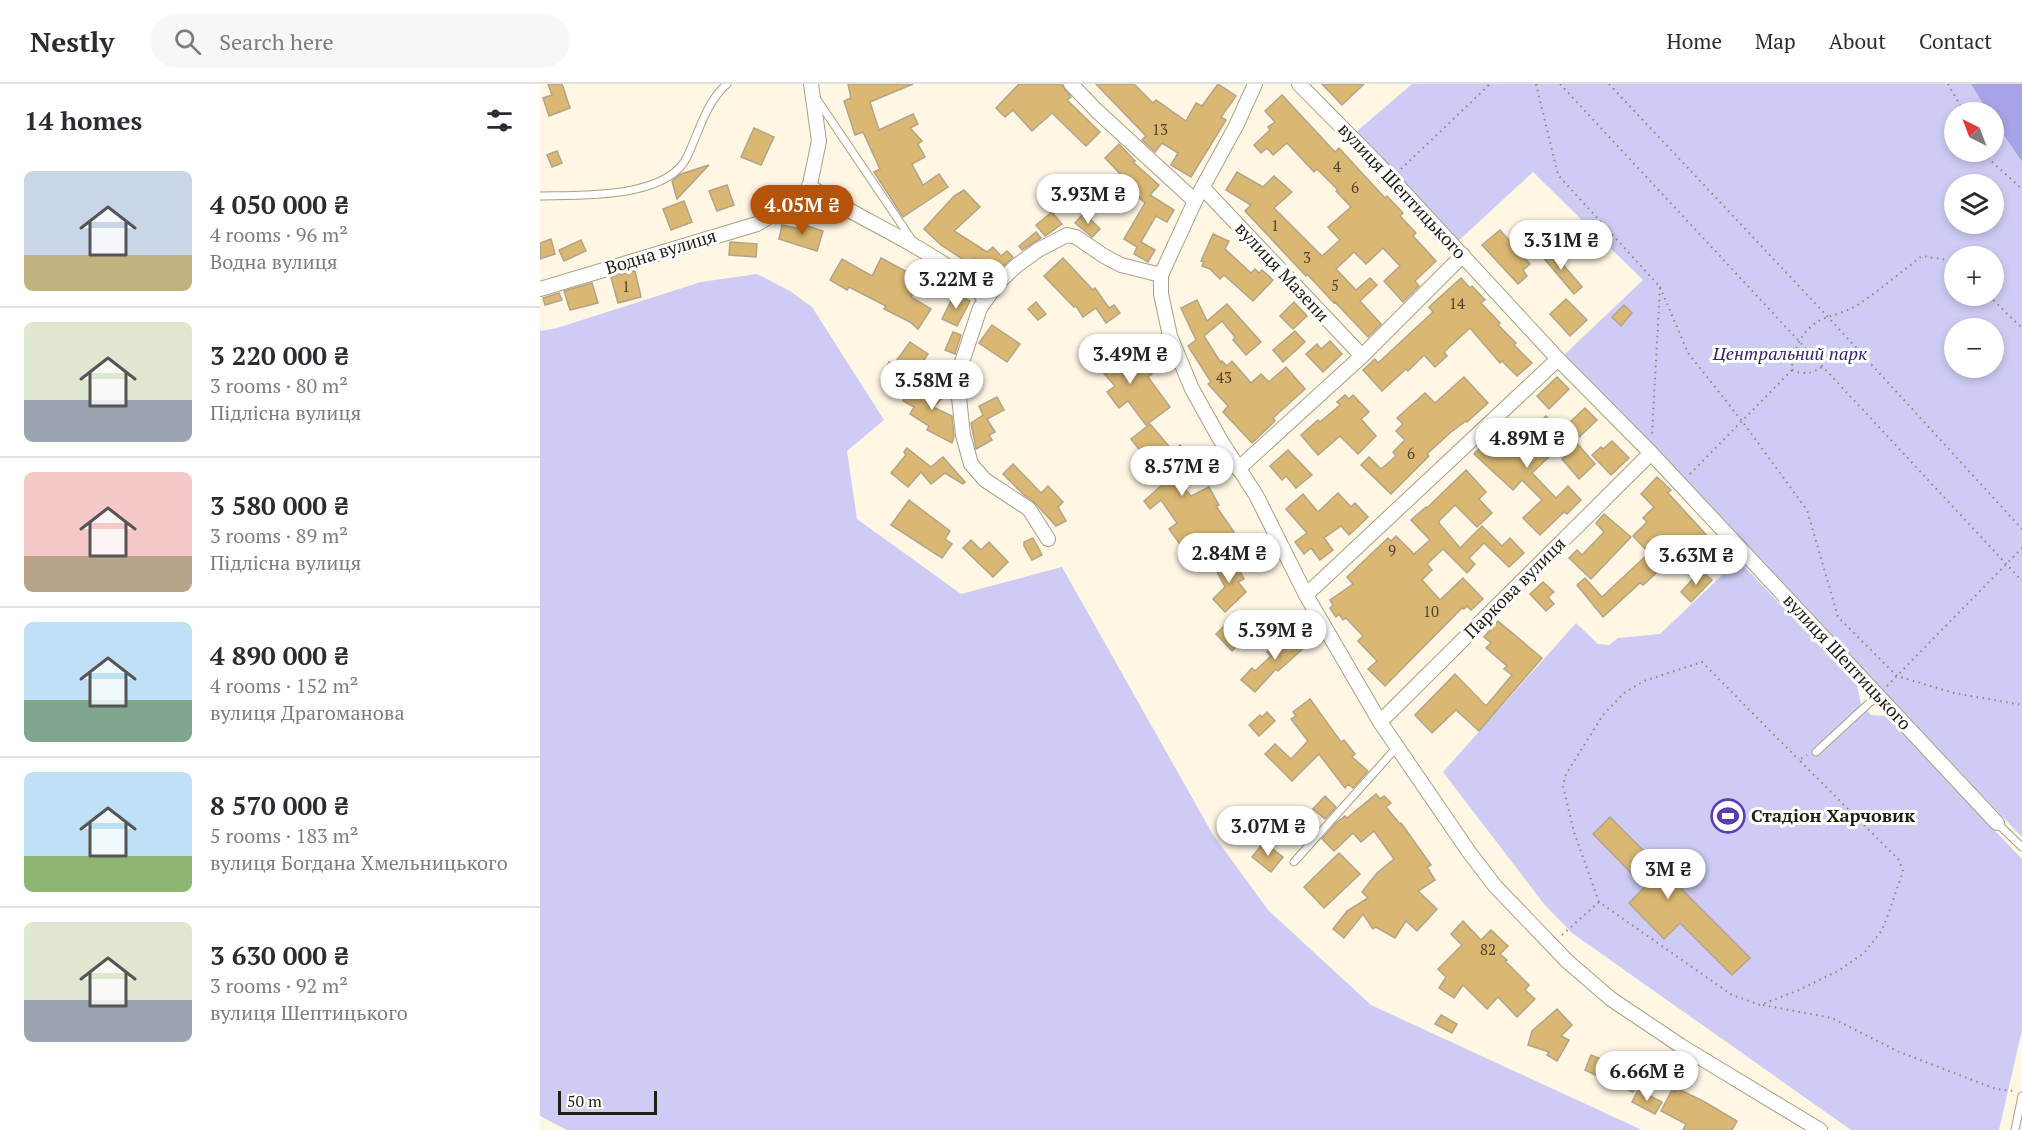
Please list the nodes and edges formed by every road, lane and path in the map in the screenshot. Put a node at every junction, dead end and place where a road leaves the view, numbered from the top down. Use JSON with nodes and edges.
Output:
{"nodes":[{"id":1,"x":727,"y":84,"type":"edge"},
{"id":2,"x":1071,"y":84,"type":"edge"},
{"id":3,"x":1255,"y":84,"type":"edge"},
{"id":4,"x":1299,"y":84,"type":"edge"},
{"id":5,"x":1490,"y":84,"type":"edge"},
{"id":6,"x":1536,"y":84,"type":"edge"},
{"id":7,"x":1560,"y":84,"type":"edge"},
{"id":8,"x":1609,"y":84,"type":"edge"},
{"id":9,"x":1948,"y":84,"type":"edge"},
{"id":10,"x":811,"y":88,"type":"edge"},
{"id":11,"x":1958,"y":102,"type":"edge"},
{"id":12,"x":1992,"y":162,"type":"edge"},
{"id":13,"x":1391,"y":178,"type":"junction"},
{"id":14,"x":809,"y":188,"type":"junction"},
{"id":15,"x":1203,"y":188,"type":"junction"},
{"id":16,"x":2022,"y":189,"type":"edge"},
{"id":17,"x":540,"y":196,"type":"edge"},
{"id":18,"x":1195,"y":201,"type":"junction"},
{"id":19,"x":915,"y":245,"type":"junction"},
{"id":20,"x":1463,"y":255,"type":"junction"},
{"id":21,"x":1944,"y":259,"type":"edge"},
{"id":22,"x":1161,"y":275,"type":"junction"},
{"id":23,"x":1660,"y":287,"type":"junction"},
{"id":24,"x":540,"y":289,"type":"edge"},
{"id":25,"x":985,"y":300,"type":"junction"},
{"id":26,"x":1999,"y":306,"type":"edge"},
{"id":27,"x":1828,"y":317,"type":"junction"},
{"id":28,"x":2022,"y":328,"type":"edge"},
{"id":29,"x":1799,"y":342,"type":"junction"},
{"id":30,"x":1362,"y":356,"type":"junction"},
{"id":31,"x":1557,"y":359,"type":"junction"},
{"id":32,"x":1822,"y":367,"type":"junction"},
{"id":33,"x":1792,"y":370,"type":"junction"},
{"id":34,"x":1743,"y":421,"type":"junction"},
{"id":35,"x":1651,"y":453,"type":"junction"},
{"id":36,"x":1238,"y":469,"type":"junction"},
{"id":37,"x":1680,"y":485,"type":"junction"},
{"id":38,"x":2022,"y":529,"type":"edge"},
{"id":39,"x":1048,"y":539,"type":"dead end"},
{"id":40,"x":2022,"y":548,"type":"edge"},
{"id":41,"x":2006,"y":564,"type":"junction"},
{"id":42,"x":2022,"y":581,"type":"edge"},
{"id":43,"x":1305,"y":595,"type":"junction"},
{"id":44,"x":1897,"y":676,"type":"junction"},
{"id":45,"x":1879,"y":694,"type":"junction"},
{"id":46,"x":2022,"y":705,"type":"edge"},
{"id":47,"x":1380,"y":722,"type":"junction"},
{"id":48,"x":1397,"y":747,"type":"junction"},
{"id":49,"x":1816,"y":752,"type":"joint"},
{"id":50,"x":1799,"y":760,"type":"junction"},
{"id":51,"x":1997,"y":823,"type":"joint"},
{"id":52,"x":2022,"y":847,"type":"edge"},
{"id":53,"x":1294,"y":862,"type":"dead end"},
{"id":54,"x":1599,"y":902,"type":"junction"},
{"id":55,"x":1551,"y":945,"type":"junction"},
{"id":56,"x":1760,"y":1005,"type":"junction"},
{"id":57,"x":2022,"y":1091,"type":"edge"},
{"id":58,"x":2022,"y":1096,"type":"edge"},
{"id":59,"x":1820,"y":1130,"type":"edge"},
{"id":60,"x":2016,"y":1130,"type":"edge"}],
"edges":[{"from":1,"to":17,"type":"lane"},
{"from":2,"to":18,"type":"street"},
{"from":3,"to":15,"type":"street"},
{"from":4,"to":13,"type":"street","name":"вулиця Шептицького"},
{"from":5,"to":13,"type":"path"},
{"from":6,"to":23,"type":"path"},
{"from":7,"to":29,"type":"path"},
{"from":8,"to":27,"type":"path"},
{"from":9,"to":11,"type":"path"},
{"from":10,"to":14,"type":"street"},
{"from":10,"to":19,"type":"lane"},
{"from":12,"to":16,"type":"path"},
{"from":13,"to":20,"type":"street","name":"вулиця Шептицького"},
{"from":14,"to":19,"type":"street"},
{"from":14,"to":24,"type":"street","name":"Водна вулиця"},
{"from":15,"to":18,"type":"street"},
{"from":15,"to":30,"type":"street","name":"вулиця Мазепи"},
{"from":18,"to":22,"type":"street"},
{"from":19,"to":25,"type":"street"},
{"from":20,"to":30,"type":"street"},
{"from":20,"to":31,"type":"street","name":"вулиця Шептицького"},
{"from":21,"to":27,"type":"path"},
{"from":22,"to":25,"type":"street"},
{"from":22,"to":36,"type":"street"},
{"from":23,"to":34,"type":"path"},
{"from":23,"to":35,"type":"path"},
{"from":25,"to":39,"type":"street"},
{"from":26,"to":28,"type":"path"},
{"from":27,"to":29,"type":"path"},
{"from":27,"to":38,"type":"path"},
{"from":29,"to":32,"type":"path"},
{"from":29,"to":33,"type":"path"},
{"from":30,"to":36,"type":"street"},
{"from":31,"to":35,"type":"street","name":"вулиця Шептицького"},
{"from":31,"to":43,"type":"street"},
{"from":32,"to":33,"type":"path"},
{"from":32,"to":41,"type":"path"},
{"from":33,"to":34,"type":"path"},
{"from":34,"to":37,"type":"path"},
{"from":34,"to":44,"type":"path"},
{"from":35,"to":37,"type":"street","name":"вулиця Шептицького"},
{"from":35,"to":47,"type":"street","name":"Паркова вулиця"},
{"from":36,"to":43,"type":"street"},
{"from":37,"to":45,"type":"street","name":"вулиця Шептицького"},
{"from":40,"to":41,"type":"path"},
{"from":41,"to":42,"type":"path"},
{"from":41,"to":44,"type":"path"},
{"from":43,"to":47,"type":"street"},
{"from":44,"to":45,"type":"path"},
{"from":44,"to":46,"type":"path"},
{"from":45,"to":49,"type":"lane"},
{"from":45,"to":51,"type":"street","name":"вулиця Шептицького"},
{"from":47,"to":48,"type":"street"},
{"from":48,"to":53,"type":"lane"},
{"from":48,"to":55,"type":"street"},
{"from":49,"to":50,"type":"path"},
{"from":50,"to":54,"type":"path"},
{"from":50,"to":56,"type":"path"},
{"from":51,"to":52,"type":"lane"},
{"from":54,"to":55,"type":"path"},
{"from":54,"to":56,"type":"path"},
{"from":55,"to":59,"type":"street"},
{"from":56,"to":57,"type":"path"},
{"from":58,"to":60,"type":"lane"}]}
